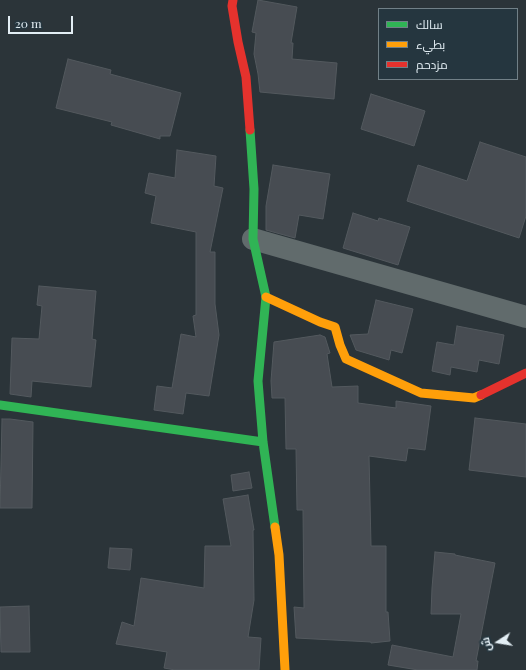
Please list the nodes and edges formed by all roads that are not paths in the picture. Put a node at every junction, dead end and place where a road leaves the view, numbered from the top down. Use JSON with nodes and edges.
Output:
{"nodes":[{"id":1,"x":233,"y":0,"type":"edge"},
{"id":2,"x":253,"y":239,"type":"junction"},
{"id":3,"x":266,"y":298,"type":"junction"},
{"id":4,"x":526,"y":317,"type":"edge"},
{"id":5,"x":526,"y":373,"type":"edge"},
{"id":6,"x":0,"y":405,"type":"edge"},
{"id":7,"x":263,"y":442,"type":"junction"},
{"id":8,"x":285,"y":670,"type":"edge"}],
"edges":[{"from":1,"to":2,"type":"street"},
{"from":2,"to":3,"type":"street"},
{"from":2,"to":4,"type":"street"},
{"from":3,"to":5,"type":"street"},
{"from":3,"to":7,"type":"street"},
{"from":6,"to":7,"type":"street"},
{"from":7,"to":8,"type":"street"}]}
